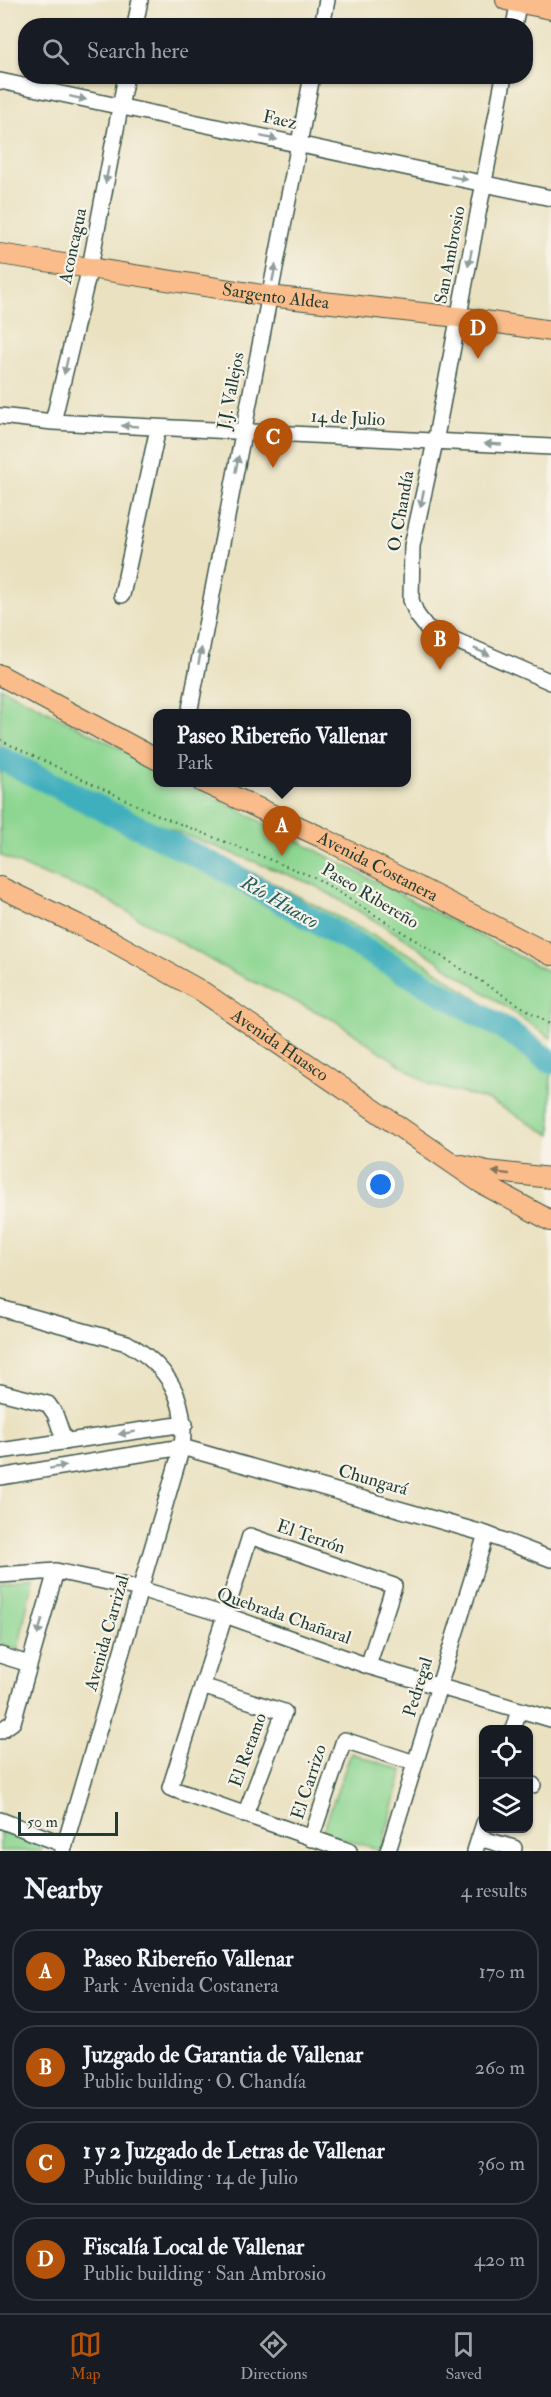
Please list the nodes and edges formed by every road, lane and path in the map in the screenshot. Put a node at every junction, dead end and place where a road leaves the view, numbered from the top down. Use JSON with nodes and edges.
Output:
{"nodes":[{"id":1,"x":140,"y":0,"type":"edge"},
{"id":2,"x":327,"y":0,"type":"edge"},
{"id":3,"x":514,"y":1,"type":"edge"},
{"id":4,"x":551,"y":9,"type":"edge"},
{"id":5,"x":137,"y":18,"type":"edge"},
{"id":6,"x":324,"y":18,"type":"edge"},
{"id":7,"x":514,"y":18,"type":"edge"},
{"id":8,"x":0,"y":81,"type":"edge"},
{"id":9,"x":124,"y":84,"type":"edge"},
{"id":10,"x":310,"y":84,"type":"edge"},
{"id":11,"x":503,"y":84,"type":"edge"},
{"id":12,"x":120,"y":107,"type":"junction"},
{"id":13,"x":299,"y":144,"type":"junction"},
{"id":14,"x":484,"y":183,"type":"junction"},
{"id":15,"x":551,"y":198,"type":"edge"},
{"id":16,"x":0,"y":254,"type":"edge"},
{"id":17,"x":90,"y":267,"type":"junction"},
{"id":18,"x":269,"y":296,"type":"junction"},
{"id":19,"x":458,"y":317,"type":"junction"},
{"id":20,"x":551,"y":332,"type":"edge"},
{"id":21,"x":0,"y":416,"type":"edge"},
{"id":22,"x":53,"y":422,"type":"junction"},
{"id":23,"x":158,"y":428,"type":"junction"},
{"id":24,"x":243,"y":432,"type":"junction"},
{"id":25,"x":435,"y":442,"type":"junction"},
{"id":26,"x":551,"y":447,"type":"edge"},
{"id":27,"x":122,"y":595,"type":"dead end"},
{"id":28,"x":0,"y":675,"type":"edge"},
{"id":29,"x":551,"y":682,"type":"edge"},
{"id":30,"x":190,"y":709,"type":"edge"},
{"id":31,"x":0,"y":740,"type":"edge"},
{"id":32,"x":153,"y":757,"type":"edge"},
{"id":33,"x":211,"y":787,"type":"edge"},
{"id":34,"x":0,"y":887,"type":"edge"},
{"id":35,"x":551,"y":955,"type":"edge"},
{"id":36,"x":551,"y":1025,"type":"edge"},
{"id":37,"x":451,"y":1161,"type":"junction"},
{"id":38,"x":551,"y":1179,"type":"edge"},
{"id":39,"x":543,"y":1216,"type":"edge"},
{"id":40,"x":0,"y":1308,"type":"edge"},
{"id":41,"x":0,"y":1392,"type":"edge"},
{"id":42,"x":184,"y":1424,"type":"junction"},
{"id":43,"x":65,"y":1442,"type":"junction"},
{"id":44,"x":182,"y":1446,"type":"junction"},
{"id":45,"x":0,"y":1451,"type":"edge"},
{"id":46,"x":0,"y":1477,"type":"edge"},
{"id":47,"x":486,"y":1534,"type":"junction"},
{"id":48,"x":551,"y":1559,"type":"edge"},
{"id":49,"x":56,"y":1570,"type":"junction"},
{"id":50,"x":0,"y":1575,"type":"edge"},
{"id":51,"x":140,"y":1589,"type":"junction"},
{"id":52,"x":225,"y":1615,"type":"junction"},
{"id":53,"x":0,"y":1655,"type":"edge"},
{"id":54,"x":29,"y":1664,"type":"junction"},
{"id":55,"x":368,"y":1666,"type":"junction"},
{"id":56,"x":202,"y":1686,"type":"junction"},
{"id":57,"x":437,"y":1688,"type":"junction"},
{"id":58,"x":519,"y":1710,"type":"junction"},
{"id":59,"x":551,"y":1719,"type":"edge"},
{"id":60,"x":514,"y":1725,"type":"edge"},
{"id":61,"x":0,"y":1731,"type":"edge"},
{"id":62,"x":415,"y":1763,"type":"junction"},
{"id":63,"x":245,"y":1815,"type":"junction"},
{"id":64,"x":0,"y":1820,"type":"edge"},
{"id":65,"x":479,"y":1837,"type":"edge"},
{"id":66,"x":311,"y":1839,"type":"junction"},
{"id":67,"x":64,"y":1848,"type":"edge"},
{"id":68,"x":514,"y":1848,"type":"dead end"},
{"id":69,"x":349,"y":1851,"type":"edge"},
{"id":70,"x":388,"y":1851,"type":"edge"}],
"edges":[{"from":1,"to":5,"type":"street"},
{"from":2,"to":6,"type":"street"},
{"from":3,"to":4,"type":"main road"},
{"from":3,"to":7,"type":"street"},
{"from":8,"to":12,"type":"street","name":"Faez","one_way":true},
{"from":9,"to":12,"type":"street","name":"Aconcagua"},
{"from":10,"to":13,"type":"street","name":"J.J. Vallejos"},
{"from":11,"to":14,"type":"street","name":"San Ambrosio"},
{"from":12,"to":13,"type":"street","name":"Faez","one_way":true},
{"from":12,"to":17,"type":"street","name":"Aconcagua","one_way":true},
{"from":13,"to":14,"type":"street","name":"Faez","one_way":true},
{"from":18,"to":13,"type":"street","name":"J.J. Vallejos","one_way":true},
{"from":14,"to":15,"type":"street","name":"Faez"},
{"from":14,"to":19,"type":"street","name":"San Ambrosio","one_way":true},
{"from":16,"to":17,"type":"main road","name":"Sargento Aldea"},
{"from":17,"to":18,"type":"main road","name":"Sargento Aldea"},
{"from":17,"to":22,"type":"street","name":"Aconcagua","one_way":true},
{"from":18,"to":19,"type":"main road","name":"Sargento Aldea"},
{"from":18,"to":24,"type":"street","name":"J.J. Vallejos"},
{"from":19,"to":20,"type":"main road","name":"Sargento Aldea"},
{"from":19,"to":25,"type":"street","name":"San Ambrosio"},
{"from":21,"to":22,"type":"street","name":"14 de Julio"},
{"from":23,"to":22,"type":"street","name":"14 de Julio","one_way":true},
{"from":23,"to":24,"type":"street","name":"14 de Julio"},
{"from":23,"to":27,"type":"street"},
{"from":24,"to":25,"type":"street","name":"14 de Julio"},
{"from":30,"to":24,"type":"street","name":"J.J. Vallejos","one_way":true},
{"from":26,"to":25,"type":"street","name":"14 de Julio","one_way":true},
{"from":25,"to":29,"type":"street","name":"O. Chandía","one_way":true},
{"from":28,"to":32,"type":"main road"},
{"from":31,"to":36,"type":"path","name":"Paseo Ribereño"},
{"from":33,"to":35,"type":"main road","name":"Avenida Costanera"},
{"from":34,"to":37,"type":"main road","name":"Avenida Huasco"},
{"from":38,"to":37,"type":"main road","one_way":true},
{"from":37,"to":39,"type":"main road","name":"Avenida Huasco"},
{"from":38,"to":39,"type":"main road"},
{"from":40,"to":42,"type":"street"},
{"from":41,"to":43,"type":"street"},
{"from":42,"to":43,"type":"street","one_way":true},
{"from":42,"to":44,"type":"street","name":"Avenida Carrizal"},
{"from":43,"to":45,"type":"street"},
{"from":46,"to":44,"type":"street","one_way":true},
{"from":44,"to":47,"type":"street","name":"Chungará"},
{"from":44,"to":51,"type":"street","name":"Avenida Carrizal"},
{"from":47,"to":48,"type":"street","name":"Chungará"},
{"from":47,"to":57,"type":"street","name":"Pedregal"},
{"from":49,"to":50,"type":"street","name":"Quebrada Chañaral"},
{"from":49,"to":51,"type":"street","name":"Quebrada Chañaral"},
{"from":49,"to":54,"type":"street","one_way":true},
{"from":51,"to":52,"type":"street","name":"Quebrada Chañaral"},
{"from":51,"to":67,"type":"street","name":"Avenida Carrizal"},
{"from":52,"to":55,"type":"street","name":"Quebrada Chañaral"},
{"from":52,"to":55,"type":"street","name":"El Terrón"},
{"from":52,"to":56,"type":"street","name":"El Terrón"},
{"from":53,"to":54,"type":"street"},
{"from":54,"to":61,"type":"street"},
{"from":55,"to":57,"type":"street","name":"Quebrada Chañaral"},
{"from":56,"to":63,"type":"street","name":"El Terrón"},
{"from":56,"to":63,"type":"street","name":"El Retamo"},
{"from":57,"to":58,"type":"street","name":"Quebrada Chañaral"},
{"from":57,"to":62,"type":"street","name":"Pedregal"},
{"from":58,"to":59,"type":"street","name":"Quebrada Chañaral"},
{"from":58,"to":60,"type":"street"},
{"from":62,"to":66,"type":"street","name":"El Carrizo"},
{"from":62,"to":70,"type":"street","name":"Pedregal"},
{"from":63,"to":66,"type":"street"},
{"from":64,"to":67,"type":"street"},
{"from":65,"to":68,"type":"street"},
{"from":66,"to":69,"type":"street"}]}
